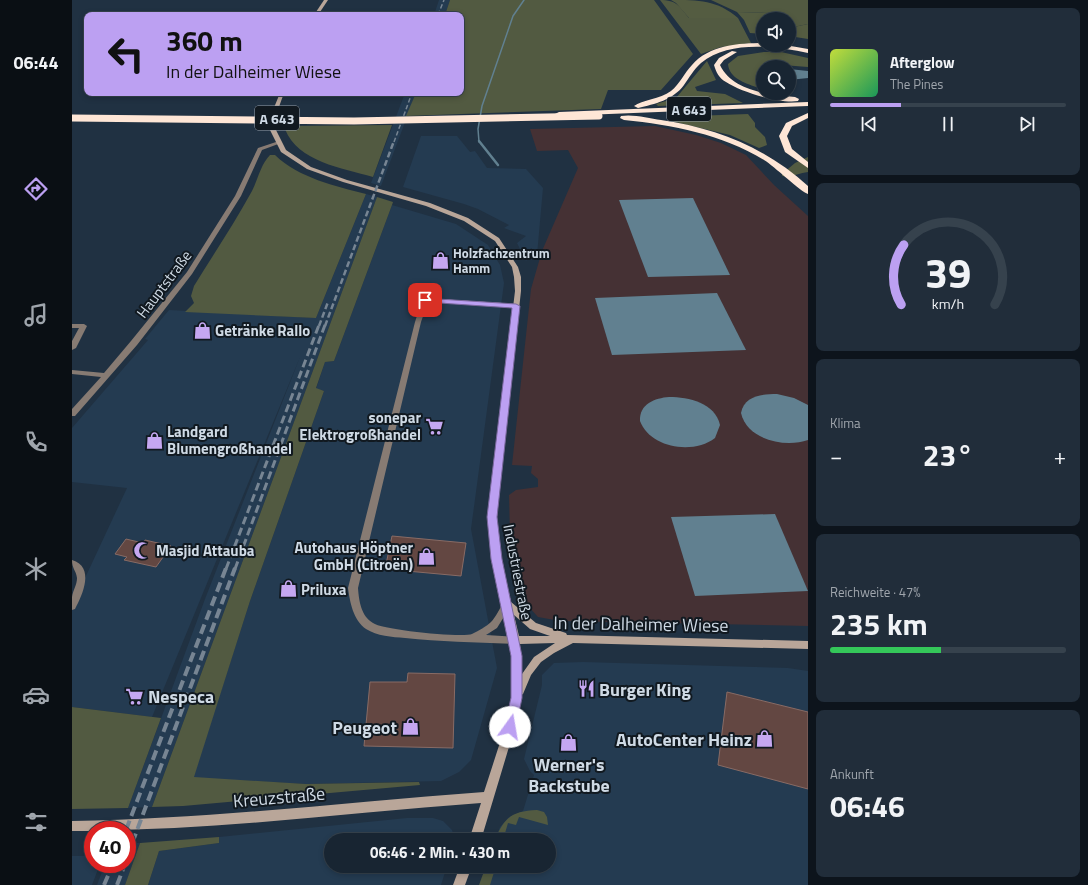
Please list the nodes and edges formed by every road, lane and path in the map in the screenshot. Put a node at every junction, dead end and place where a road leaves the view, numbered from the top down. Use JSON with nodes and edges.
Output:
{"nodes":[{"id":1,"x":326,"y":0,"type":"edge"},
{"id":2,"x":318,"y":12,"type":"edge"},
{"id":3,"x":808,"y":51,"type":"edge"},
{"id":4,"x":808,"y":54,"type":"edge"},
{"id":5,"x":281,"y":96,"type":"edge"},
{"id":6,"x":808,"y":99,"type":"edge"},
{"id":7,"x":808,"y":104,"type":"edge"},
{"id":8,"x":808,"y":109,"type":"edge"},
{"id":9,"x":586,"y":113,"type":"junction"},
{"id":10,"x":72,"y":115,"type":"edge"},
{"id":11,"x":808,"y":115,"type":"edge"},
{"id":12,"x":598,"y":116,"type":"junction"},
{"id":13,"x":72,"y":118,"type":"edge"},
{"id":14,"x":280,"y":145,"type":"junction"},
{"id":15,"x":808,"y":166,"type":"edge"},
{"id":16,"x":806,"y":189,"type":"edge"},
{"id":17,"x":516,"y":306,"type":"junction"},
{"id":18,"x":72,"y":326,"type":"edge"},
{"id":19,"x":72,"y":348,"type":"edge"},
{"id":20,"x":72,"y":372,"type":"edge"},
{"id":21,"x":107,"y":374,"type":"junction"},
{"id":22,"x":72,"y":414,"type":"edge"},
{"id":23,"x":72,"y":564,"type":"edge"},
{"id":24,"x":507,"y":604,"type":"junction"},
{"id":25,"x":72,"y":606,"type":"edge"},
{"id":26,"x":474,"y":637,"type":"junction"},
{"id":27,"x":574,"y":639,"type":"junction"},
{"id":28,"x":514,"y":640,"type":"junction"},
{"id":29,"x":808,"y":646,"type":"edge"},
{"id":30,"x":516,"y":698,"type":"junction"},
{"id":31,"x":489,"y":796,"type":"junction"},
{"id":32,"x":72,"y":826,"type":"edge"},
{"id":33,"x":478,"y":833,"type":"edge"},
{"id":34,"x":463,"y":873,"type":"edge"},
{"id":35,"x":459,"y":885,"type":"edge"}],
"edges":[{"from":1,"to":2,"type":"main road"},
{"from":3,"to":9,"type":"highway"},
{"from":4,"to":6,"type":"highway"},
{"from":5,"to":14,"type":"main road"},
{"from":7,"to":9,"type":"highway","number":"A 643"},
{"from":8,"to":12,"type":"highway","number":"A 643"},
{"from":9,"to":10,"type":"highway","number":"A 643","bridge":true},
{"from":11,"to":15,"type":"highway"},
{"from":12,"to":13,"type":"highway","number":"A 643","bridge":true},
{"from":12,"to":16,"type":"highway"},
{"from":14,"to":17,"type":"main road","name":"Industriestraße"},
{"from":14,"to":21,"type":"street","name":"Hauptstraße"},
{"from":17,"to":24,"type":"main road","name":"Industriestraße"},
{"from":17,"to":26,"type":"street","name":"In der Dalheimer Wiese"},
{"from":18,"to":19,"type":"street"},
{"from":20,"to":21,"type":"street"},
{"from":21,"to":22,"type":"street","name":"Hauptstraße"},
{"from":23,"to":25,"type":"street"},
{"from":24,"to":26,"type":"street"},
{"from":24,"to":27,"type":"main road"},
{"from":24,"to":28,"type":"main road","name":"Industriestraße"},
{"from":26,"to":28,"type":"street","name":"In der Dalheimer Wiese"},
{"from":27,"to":28,"type":"main road","name":"In der Dalheimer Wiese"},
{"from":27,"to":29,"type":"main road","name":"In der Dalheimer Wiese"},
{"from":27,"to":30,"type":"main road"},
{"from":28,"to":30,"type":"main road","name":"Industriestraße"},
{"from":30,"to":31,"type":"main road","name":"Industriestraße"},
{"from":31,"to":32,"type":"main road","name":"Kreuzstraße"},
{"from":31,"to":33,"type":"main road","name":"Industriestraße"},
{"from":34,"to":35,"type":"main road"}]}
